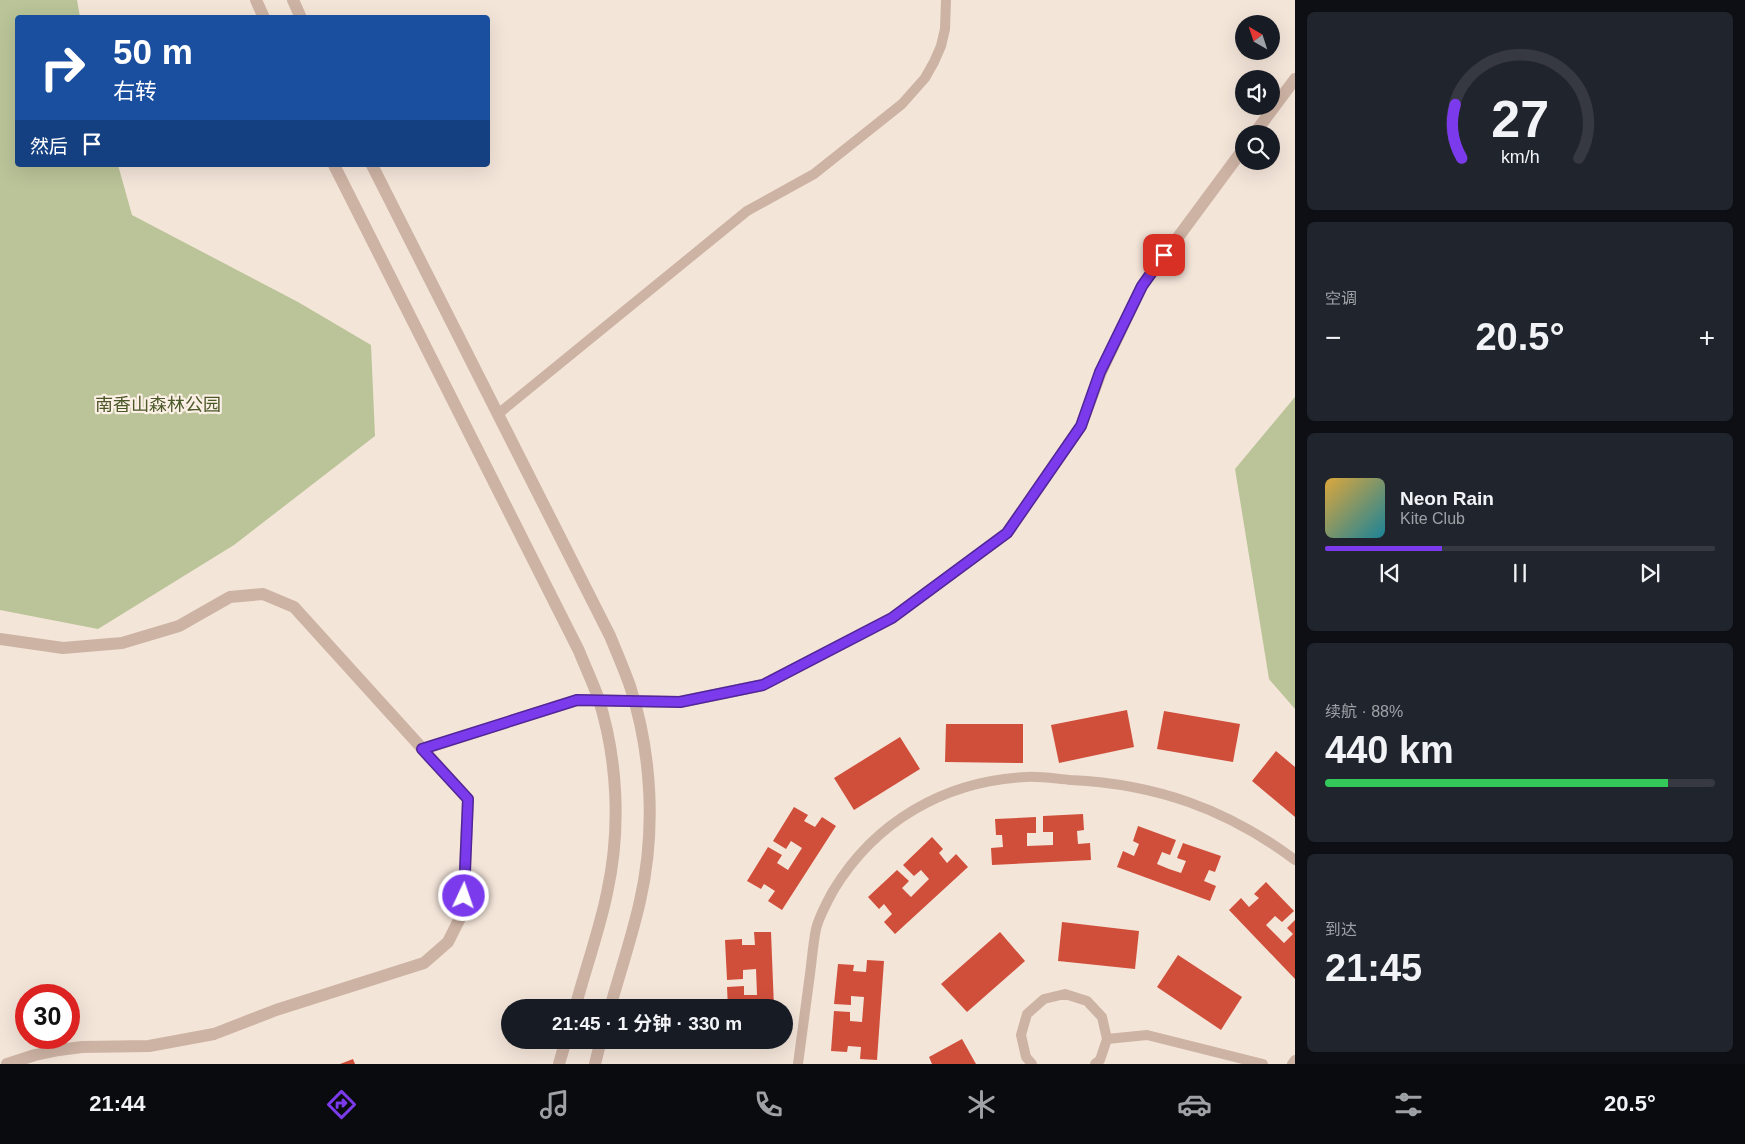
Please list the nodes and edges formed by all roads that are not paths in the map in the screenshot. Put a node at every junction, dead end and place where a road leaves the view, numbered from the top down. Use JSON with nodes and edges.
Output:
{"nodes":[{"id":1,"x":256,"y":0,"type":"edge"},
{"id":2,"x":293,"y":0,"type":"edge"},
{"id":3,"x":946,"y":0,"type":"edge"},
{"id":4,"x":263,"y":15,"type":"edge"},
{"id":5,"x":300,"y":15,"type":"edge"},
{"id":6,"x":1295,"y":79,"type":"edge"},
{"id":7,"x":1261,"y":125,"type":"edge"},
{"id":8,"x":1235,"y":160,"type":"edge"},
{"id":9,"x":335,"y":167,"type":"edge"},
{"id":10,"x":373,"y":167,"type":"edge"},
{"id":11,"x":498,"y":414,"type":"junction"},
{"id":12,"x":0,"y":639,"type":"edge"},
{"id":13,"x":422,"y":749,"type":"junction"},
{"id":14,"x":1295,"y":860,"type":"edge"},
{"id":15,"x":578,"y":999,"type":"edge"},
{"id":16,"x":612,"y":999,"type":"edge"},
{"id":17,"x":1107,"y":1039,"type":"junction"},
{"id":18,"x":563,"y":1049,"type":"edge"},
{"id":19,"x":599,"y":1049,"type":"edge"},
{"id":20,"x":1295,"y":1060,"type":"edge"},
{"id":21,"x":7,"y":1064,"type":"edge"},
{"id":22,"x":559,"y":1064,"type":"edge"},
{"id":23,"x":595,"y":1064,"type":"edge"},
{"id":24,"x":798,"y":1064,"type":"edge"},
{"id":25,"x":1032,"y":1064,"type":"edge"},
{"id":26,"x":1095,"y":1064,"type":"edge"},
{"id":27,"x":1263,"y":1064,"type":"edge"},
{"id":28,"x":1292,"y":1064,"type":"edge"}],
"edges":[{"from":1,"to":4,"type":"street"},
{"from":2,"to":5,"type":"street"},
{"from":3,"to":11,"type":"lane"},
{"from":6,"to":7,"type":"street"},
{"from":8,"to":13,"type":"street"},
{"from":9,"to":15,"type":"street","bridge":true},
{"from":10,"to":11,"type":"street","bridge":true},
{"from":11,"to":16,"type":"street","bridge":true},
{"from":12,"to":13,"type":"street"},
{"from":13,"to":21,"type":"street"},
{"from":14,"to":24,"type":"lane"},
{"from":17,"to":25,"type":"lane"},
{"from":17,"to":26,"type":"lane"},
{"from":17,"to":27,"type":"lane"},
{"from":18,"to":22,"type":"street"},
{"from":19,"to":23,"type":"street"},
{"from":20,"to":28,"type":"lane"}]}
